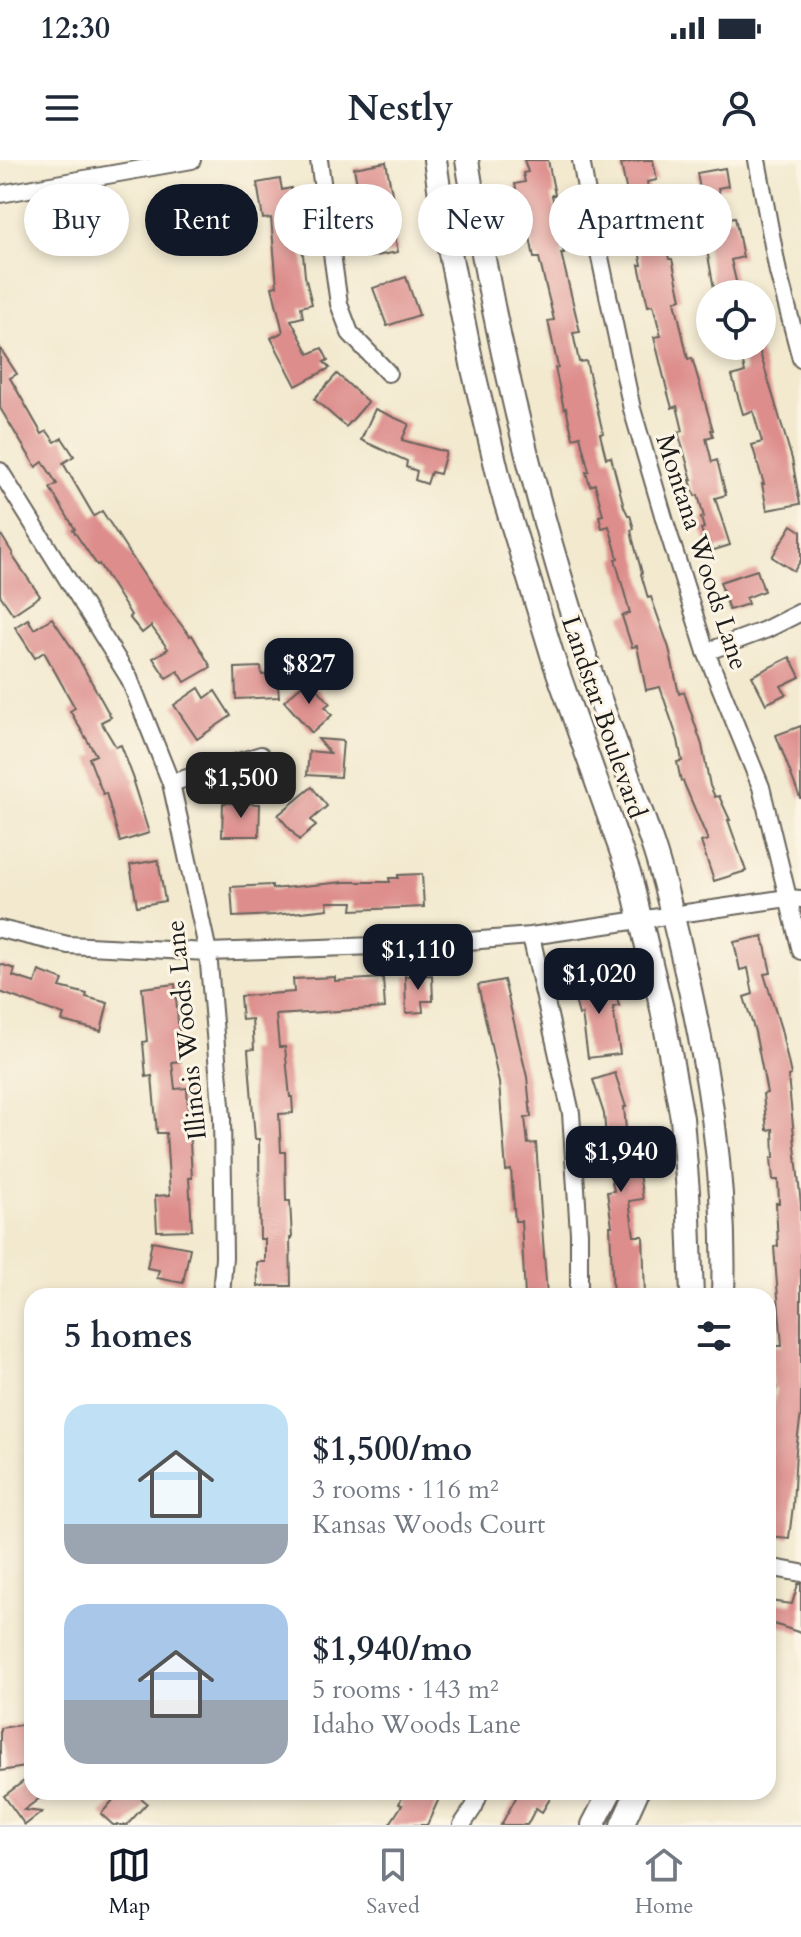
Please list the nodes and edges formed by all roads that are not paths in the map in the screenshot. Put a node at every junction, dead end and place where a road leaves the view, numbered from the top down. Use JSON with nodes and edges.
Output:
{"nodes":[{"id":1,"x":192,"y":160,"type":"edge"},
{"id":2,"x":319,"y":160,"type":"edge"},
{"id":3,"x":435,"y":160,"type":"edge"},
{"id":4,"x":467,"y":160,"type":"edge"},
{"id":5,"x":581,"y":160,"type":"edge"},
{"id":6,"x":757,"y":160,"type":"edge"},
{"id":7,"x":143,"y":165,"type":"edge"},
{"id":8,"x":0,"y":194,"type":"edge"},
{"id":9,"x":801,"y":359,"type":"edge"},
{"id":10,"x":388,"y":373,"type":"dead end"},
{"id":11,"x":0,"y":471,"type":"edge"},
{"id":12,"x":801,"y":612,"type":"edge"},
{"id":13,"x":706,"y":652,"type":"junction"},
{"id":14,"x":261,"y":755,"type":"dead end"},
{"id":15,"x":171,"y":783,"type":"junction"},
{"id":16,"x":794,"y":899,"type":"edge"},
{"id":17,"x":672,"y":916,"type":"junction"},
{"id":18,"x":641,"y":920,"type":"junction"},
{"id":19,"x":0,"y":929,"type":"edge"},
{"id":20,"x":531,"y":936,"type":"junction"},
{"id":21,"x":801,"y":951,"type":"edge"},
{"id":22,"x":208,"y":952,"type":"junction"},
{"id":23,"x":222,"y":1288,"type":"edge"},
{"id":24,"x":579,"y":1288,"type":"edge"},
{"id":25,"x":692,"y":1288,"type":"edge"},
{"id":26,"x":723,"y":1288,"type":"edge"},
{"id":27,"x":776,"y":1568,"type":"edge"},
{"id":28,"x":801,"y":1573,"type":"edge"},
{"id":29,"x":477,"y":1800,"type":"edge"},
{"id":30,"x":606,"y":1800,"type":"edge"},
{"id":31,"x":633,"y":1800,"type":"edge"},
{"id":32,"x":462,"y":1825,"type":"edge"},
{"id":33,"x":593,"y":1825,"type":"edge"},
{"id":34,"x":622,"y":1825,"type":"edge"}],
"edges":[{"from":1,"to":7,"type":"street"},
{"from":2,"to":10,"type":"street"},
{"from":3,"to":18,"type":"street","name":"Landstar Boulevard"},
{"from":4,"to":17,"type":"street","name":"Landstar Boulevard"},
{"from":5,"to":13,"type":"street","name":"Montana Woods Lane"},
{"from":6,"to":9,"type":"street"},
{"from":7,"to":8,"type":"street"},
{"from":11,"to":15,"type":"street","name":"Illinois Woods Lane"},
{"from":12,"to":13,"type":"street"},
{"from":13,"to":16,"type":"street","name":"Montana Woods Lane"},
{"from":14,"to":15,"type":"street"},
{"from":15,"to":22,"type":"street","name":"Illinois Woods Lane"},
{"from":16,"to":17,"type":"street"},
{"from":16,"to":21,"type":"street","name":"Montana Woods Lane"},
{"from":17,"to":18,"type":"street"},
{"from":17,"to":26,"type":"street","name":"Landstar Boulevard"},
{"from":18,"to":20,"type":"street"},
{"from":18,"to":25,"type":"street","name":"Landstar Boulevard"},
{"from":19,"to":22,"type":"street"},
{"from":20,"to":22,"type":"street"},
{"from":20,"to":24,"type":"street"},
{"from":22,"to":23,"type":"street","name":"Illinois Woods Lane"},
{"from":27,"to":28,"type":"street"},
{"from":29,"to":32,"type":"street"},
{"from":30,"to":33,"type":"street"},
{"from":31,"to":34,"type":"street"}]}
